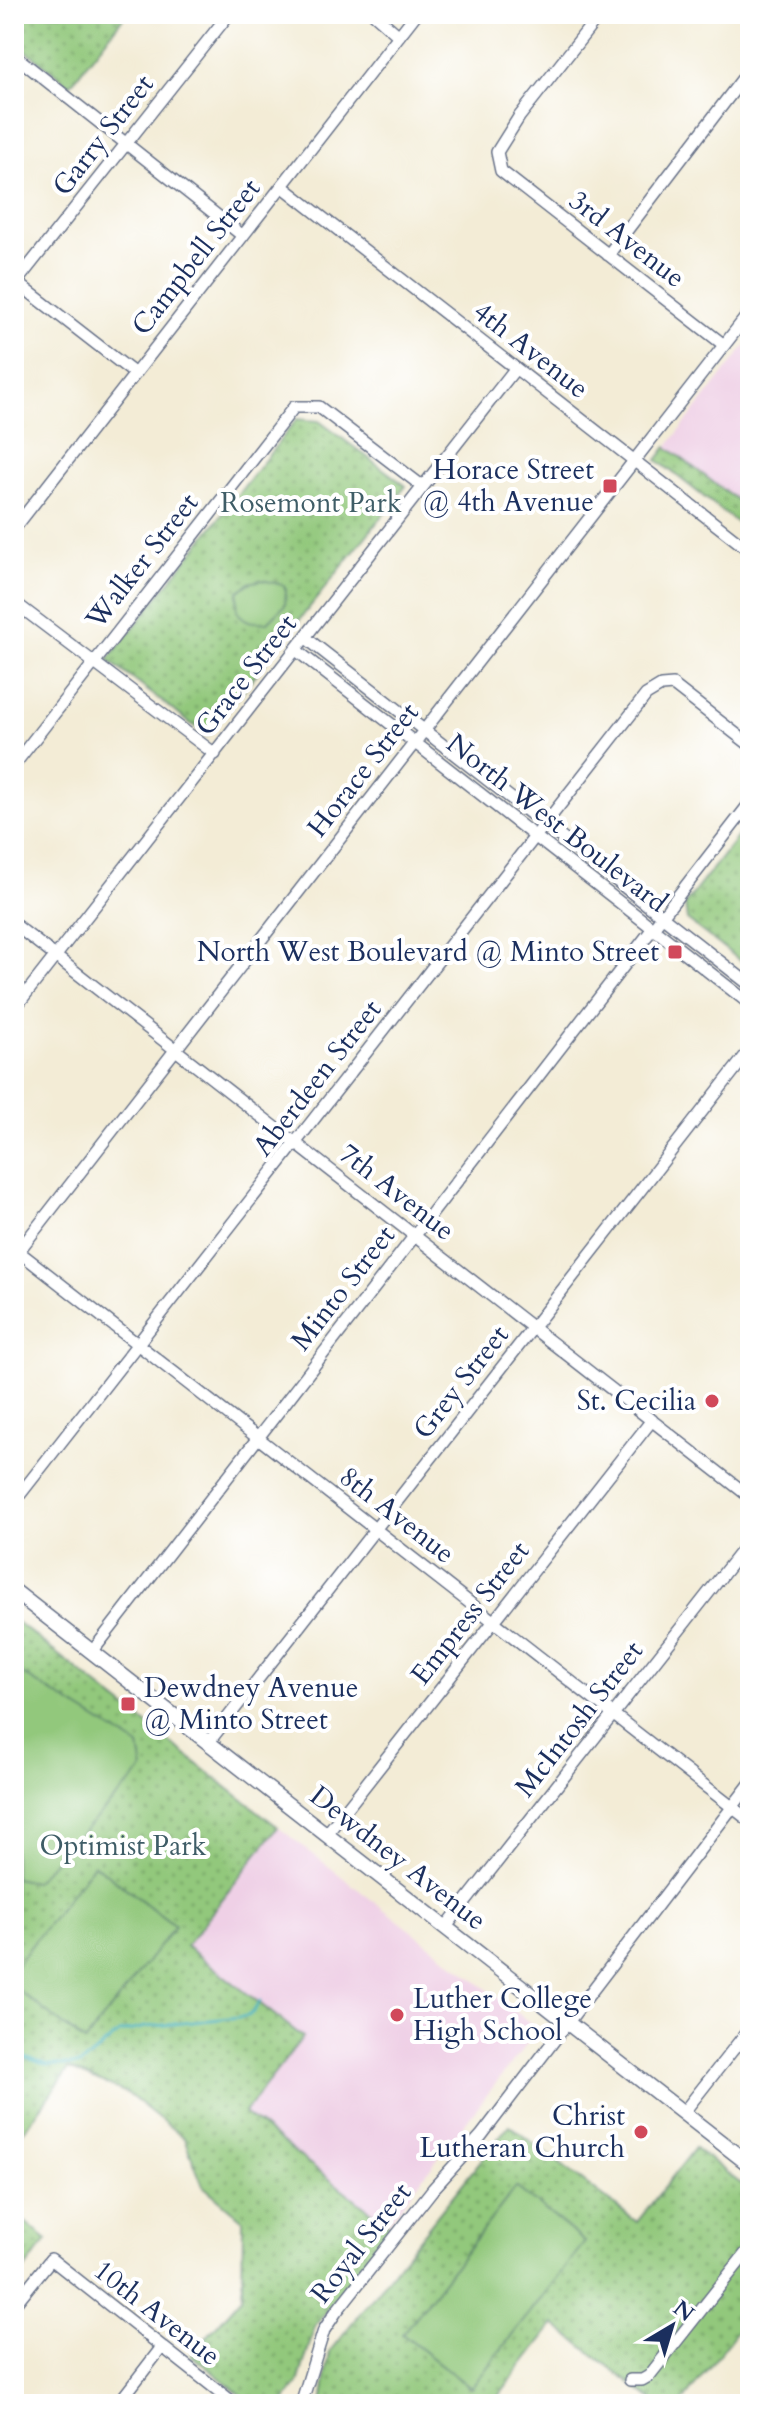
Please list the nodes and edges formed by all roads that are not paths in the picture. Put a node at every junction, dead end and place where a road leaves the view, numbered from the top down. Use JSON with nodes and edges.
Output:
{"nodes":[{"id":1,"x":229,"y":14,"type":"edge"},
{"id":2,"x":374,"y":14,"type":"edge"},
{"id":3,"x":416,"y":14,"type":"edge"},
{"id":4,"x":600,"y":14,"type":"edge"},
{"id":5,"x":399,"y":36,"type":"junction"},
{"id":6,"x":14,"y":55,"type":"edge"},
{"id":7,"x":750,"y":69,"type":"edge"},
{"id":8,"x":127,"y":145,"type":"junction"},
{"id":9,"x":282,"y":186,"type":"junction"},
{"id":10,"x":243,"y":236,"type":"junction"},
{"id":11,"x":608,"y":255,"type":"junction"},
{"id":12,"x":15,"y":282,"type":"edge"},
{"id":13,"x":750,"y":312,"type":"edge"},
{"id":14,"x":724,"y":345,"type":"junction"},
{"id":15,"x":515,"y":369,"type":"junction"},
{"id":16,"x":135,"y":374,"type":"junction"},
{"id":17,"x":635,"y":461,"type":"junction"},
{"id":18,"x":422,"y":486,"type":"junction"},
{"id":19,"x":14,"y":529,"type":"edge"},
{"id":20,"x":750,"y":551,"type":"edge"},
{"id":21,"x":14,"y":602,"type":"edge"},
{"id":22,"x":306,"y":638,"type":"junction"},
{"id":23,"x":296,"y":650,"type":"junction"},
{"id":24,"x":94,"y":662,"type":"junction"},
{"id":25,"x":424,"y":730,"type":"junction"},
{"id":26,"x":414,"y":742,"type":"junction"},
{"id":27,"x":750,"y":745,"type":"edge"},
{"id":28,"x":215,"y":754,"type":"junction"},
{"id":29,"x":14,"y":765,"type":"edge"},
{"id":30,"x":750,"y":803,"type":"edge"},
{"id":31,"x":546,"y":825,"type":"junction"},
{"id":32,"x":536,"y":837,"type":"junction"},
{"id":33,"x":663,"y":917,"type":"junction"},
{"id":34,"x":14,"y":924,"type":"edge"},
{"id":35,"x":654,"y":929,"type":"junction"},
{"id":36,"x":56,"y":955,"type":"junction"},
{"id":37,"x":750,"y":985,"type":"edge"},
{"id":38,"x":750,"y":1004,"type":"edge"},
{"id":39,"x":14,"y":1009,"type":"edge"},
{"id":40,"x":175,"y":1050,"type":"junction"},
{"id":41,"x":750,"y":1050,"type":"edge"},
{"id":42,"x":297,"y":1143,"type":"junction"},
{"id":43,"x":414,"y":1235,"type":"junction"},
{"id":44,"x":16,"y":1252,"type":"edge"},
{"id":45,"x":533,"y":1329,"type":"junction"},
{"id":46,"x":140,"y":1345,"type":"junction"},
{"id":47,"x":652,"y":1420,"type":"junction"},
{"id":48,"x":258,"y":1438,"type":"junction"},
{"id":49,"x":750,"y":1497,"type":"edge"},
{"id":50,"x":14,"y":1502,"type":"edge"},
{"id":51,"x":376,"y":1529,"type":"junction"},
{"id":52,"x":750,"y":1540,"type":"edge"},
{"id":53,"x":14,"y":1591,"type":"edge"},
{"id":54,"x":494,"y":1621,"type":"junction"},
{"id":55,"x":92,"y":1652,"type":"junction"},
{"id":56,"x":614,"y":1714,"type":"junction"},
{"id":57,"x":208,"y":1743,"type":"junction"},
{"id":58,"x":750,"y":1784,"type":"edge"},
{"id":59,"x":732,"y":1807,"type":"junction"},
{"id":60,"x":750,"y":1821,"type":"edge"},
{"id":61,"x":326,"y":1835,"type":"junction"},
{"id":62,"x":445,"y":1928,"type":"junction"},
{"id":63,"x":567,"y":2023,"type":"junction"},
{"id":64,"x":750,"y":2028,"type":"edge"},
{"id":65,"x":683,"y":2113,"type":"junction"},
{"id":66,"x":750,"y":2165,"type":"edge"},
{"id":67,"x":750,"y":2248,"type":"edge"},
{"id":68,"x":14,"y":2305,"type":"edge"},
{"id":69,"x":162,"y":2347,"type":"junction"},
{"id":70,"x":630,"y":2380,"type":"dead end"},
{"id":71,"x":118,"y":2404,"type":"edge"},
{"id":72,"x":235,"y":2404,"type":"edge"},
{"id":73,"x":301,"y":2404,"type":"edge"}],
"edges":[{"from":1,"to":8,"type":"street","name":"Garry Street"},
{"from":2,"to":5,"type":"street"},
{"from":3,"to":5,"type":"street","name":"Campbell Street"},
{"from":4,"to":11,"type":"street","name":"3rd Avenue"},
{"from":5,"to":9,"type":"street","name":"Campbell Street"},
{"from":6,"to":8,"type":"street"},
{"from":7,"to":11,"type":"street"},
{"from":8,"to":10,"type":"street"},
{"from":8,"to":12,"type":"street","name":"Garry Street"},
{"from":9,"to":10,"type":"street","name":"Campbell Street"},
{"from":9,"to":15,"type":"street","name":"4th Avenue"},
{"from":10,"to":16,"type":"street","name":"Campbell Street"},
{"from":11,"to":14,"type":"street","name":"3rd Avenue"},
{"from":12,"to":16,"type":"street"},
{"from":13,"to":14,"type":"street","name":"Horace Street"},
{"from":14,"to":17,"type":"street","name":"Horace Street"},
{"from":15,"to":17,"type":"street","name":"4th Avenue"},
{"from":15,"to":18,"type":"street","name":"Grace Street"},
{"from":16,"to":19,"type":"street","name":"Campbell Street"},
{"from":17,"to":20,"type":"street","name":"4th Avenue"},
{"from":17,"to":25,"type":"street","name":"Horace Street"},
{"from":18,"to":22,"type":"street","name":"Grace Street"},
{"from":18,"to":24,"type":"street","name":"Walker Street"},
{"from":21,"to":24,"type":"street"},
{"from":22,"to":23,"type":"street","name":"Grace Street"},
{"from":22,"to":25,"type":"street","name":"North West Boulevard"},
{"from":23,"to":26,"type":"street","name":"North West Boulevard"},
{"from":23,"to":28,"type":"street","name":"Grace Street"},
{"from":24,"to":28,"type":"street"},
{"from":24,"to":29,"type":"street","name":"Walker Street"},
{"from":25,"to":26,"type":"street","name":"Horace Street"},
{"from":25,"to":31,"type":"street","name":"North West Boulevard"},
{"from":26,"to":32,"type":"street","name":"North West Boulevard"},
{"from":26,"to":40,"type":"street","name":"Horace Street"},
{"from":27,"to":31,"type":"street","name":"Aberdeen Street"},
{"from":28,"to":36,"type":"street","name":"Grace Street"},
{"from":30,"to":33,"type":"street","name":"Minto Street"},
{"from":31,"to":32,"type":"street","name":"Aberdeen Street"},
{"from":31,"to":33,"type":"street","name":"North West Boulevard"},
{"from":32,"to":35,"type":"street","name":"North West Boulevard"},
{"from":32,"to":42,"type":"street","name":"Aberdeen Street"},
{"from":33,"to":35,"type":"street","name":"Minto Street"},
{"from":33,"to":37,"type":"street","name":"North West Boulevard"},
{"from":34,"to":36,"type":"street","name":"7th Avenue"},
{"from":35,"to":38,"type":"street","name":"North West Boulevard"},
{"from":35,"to":43,"type":"street","name":"Minto Street"},
{"from":36,"to":39,"type":"street","name":"Grace Street"},
{"from":36,"to":40,"type":"street","name":"7th Avenue"},
{"from":40,"to":42,"type":"street","name":"7th Avenue"},
{"from":40,"to":44,"type":"street","name":"Horace Street"},
{"from":41,"to":45,"type":"street","name":"Grey Street"},
{"from":42,"to":43,"type":"street","name":"7th Avenue"},
{"from":42,"to":46,"type":"street","name":"Aberdeen Street"},
{"from":43,"to":45,"type":"street","name":"7th Avenue"},
{"from":43,"to":48,"type":"street","name":"Minto Street"},
{"from":44,"to":46,"type":"street","name":"8th Avenue"},
{"from":45,"to":47,"type":"street","name":"7th Avenue"},
{"from":45,"to":51,"type":"street","name":"Grey Street"},
{"from":46,"to":48,"type":"street","name":"8th Avenue"},
{"from":46,"to":50,"type":"street","name":"Aberdeen Street"},
{"from":47,"to":49,"type":"street","name":"7th Avenue"},
{"from":47,"to":54,"type":"street","name":"Empress Street"},
{"from":48,"to":51,"type":"street","name":"8th Avenue"},
{"from":48,"to":55,"type":"street","name":"Minto Street"},
{"from":51,"to":54,"type":"street","name":"8th Avenue"},
{"from":51,"to":57,"type":"street","name":"Grey Street"},
{"from":52,"to":56,"type":"street","name":"McIntosh Street"},
{"from":53,"to":55,"type":"main road","name":"Dewdney Avenue"},
{"from":54,"to":56,"type":"street","name":"8th Avenue"},
{"from":54,"to":61,"type":"street","name":"Empress Street"},
{"from":55,"to":57,"type":"main road","name":"Dewdney Avenue"},
{"from":56,"to":59,"type":"street","name":"8th Avenue"},
{"from":56,"to":62,"type":"street","name":"McIntosh Street"},
{"from":57,"to":61,"type":"main road","name":"Dewdney Avenue"},
{"from":58,"to":59,"type":"street","name":"Royal Street"},
{"from":59,"to":60,"type":"street","name":"8th Avenue"},
{"from":59,"to":63,"type":"street","name":"Royal Street"},
{"from":61,"to":62,"type":"main road","name":"Dewdney Avenue"},
{"from":62,"to":63,"type":"main road","name":"Dewdney Avenue"},
{"from":63,"to":65,"type":"main road","name":"Dewdney Avenue"},
{"from":63,"to":73,"type":"street","name":"Royal Street"},
{"from":64,"to":65,"type":"street"},
{"from":65,"to":66,"type":"main road","name":"Dewdney Avenue"},
{"from":67,"to":70,"type":"street"},
{"from":68,"to":69,"type":"street","name":"10th Avenue"},
{"from":69,"to":71,"type":"street"},
{"from":69,"to":72,"type":"street","name":"10th Avenue"}]}
